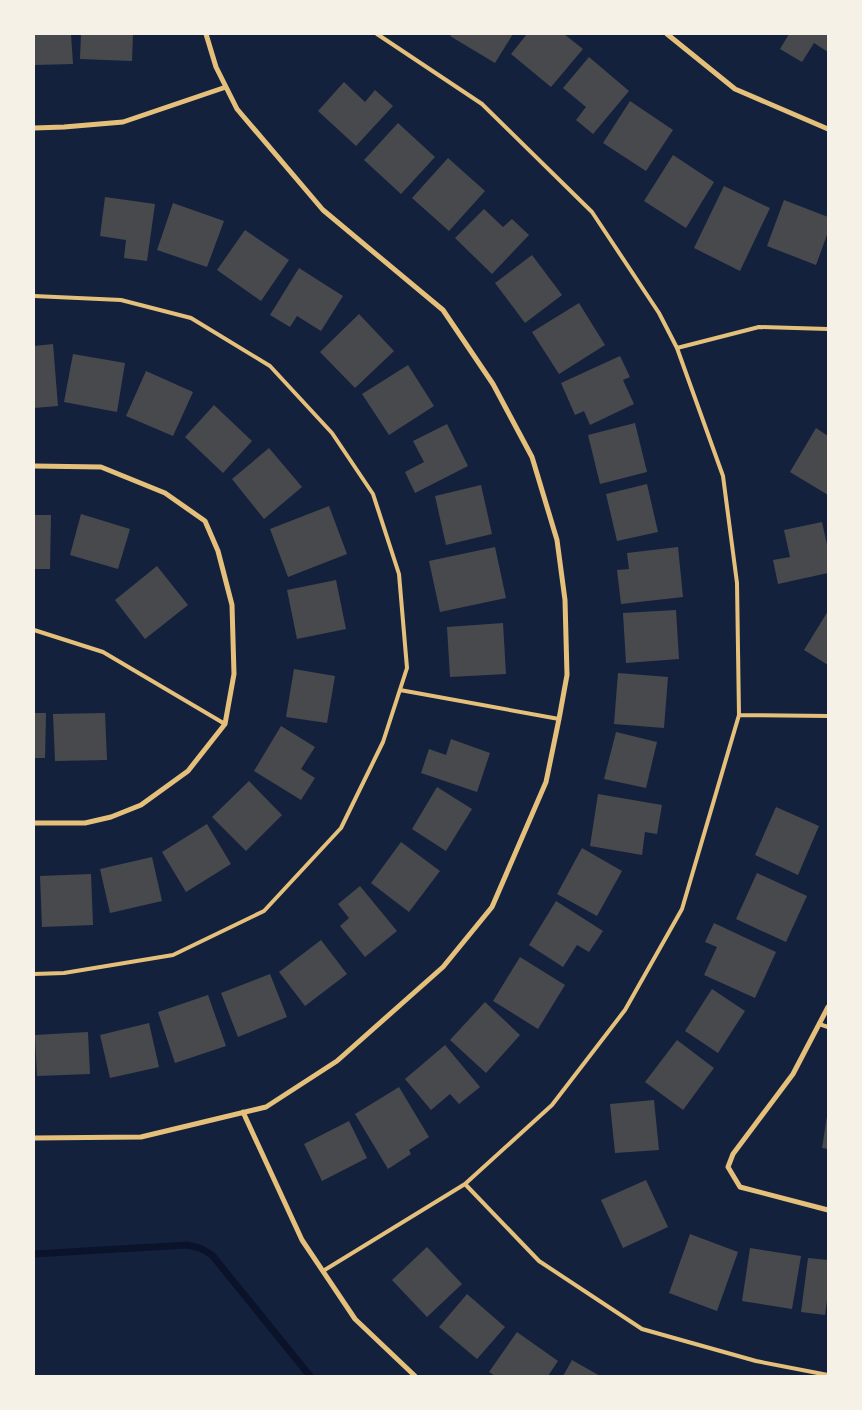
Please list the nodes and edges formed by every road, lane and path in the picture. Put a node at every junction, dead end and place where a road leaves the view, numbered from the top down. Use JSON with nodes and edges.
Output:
{"nodes":[{"id":1,"x":206,"y":34,"type":"edge"},
{"id":2,"x":377,"y":34,"type":"edge"},
{"id":3,"x":667,"y":34,"type":"edge"},
{"id":4,"x":226,"y":87,"type":"junction"},
{"id":5,"x":34,"y":128,"type":"edge"},
{"id":6,"x":828,"y":129,"type":"edge"},
{"id":7,"x":34,"y":296,"type":"edge"},
{"id":8,"x":828,"y":328,"type":"edge"},
{"id":9,"x":677,"y":348,"type":"junction"},
{"id":10,"x":34,"y":466,"type":"edge"},
{"id":11,"x":34,"y":630,"type":"edge"},
{"id":12,"x":400,"y":690,"type":"junction"},
{"id":13,"x":740,"y":715,"type":"junction"},
{"id":14,"x":828,"y":716,"type":"edge"},
{"id":15,"x":560,"y":719,"type":"junction"},
{"id":16,"x":225,"y":724,"type":"junction"},
{"id":17,"x":34,"y":823,"type":"edge"},
{"id":18,"x":34,"y":974,"type":"edge"},
{"id":19,"x":828,"y":1007,"type":"edge"},
{"id":20,"x":819,"y":1024,"type":"junction"},
{"id":21,"x":828,"y":1027,"type":"edge"},
{"id":22,"x":243,"y":1112,"type":"junction"},
{"id":23,"x":34,"y":1138,"type":"edge"},
{"id":24,"x":465,"y":1184,"type":"junction"},
{"id":25,"x":828,"y":1210,"type":"edge"},
{"id":26,"x":323,"y":1271,"type":"junction"},
{"id":27,"x":828,"y":1375,"type":"edge"},
{"id":28,"x":415,"y":1376,"type":"edge"}],
"edges":[{"from":1,"to":4,"type":"street"},
{"from":2,"to":9,"type":"lane"},
{"from":3,"to":6,"type":"street"},
{"from":4,"to":5,"type":"street"},
{"from":4,"to":15,"type":"street"},
{"from":7,"to":12,"type":"lane"},
{"from":8,"to":9,"type":"lane"},
{"from":9,"to":13,"type":"lane"},
{"from":10,"to":16,"type":"street"},
{"from":11,"to":16,"type":"lane"},
{"from":12,"to":15,"type":"lane"},
{"from":12,"to":18,"type":"lane"},
{"from":13,"to":14,"type":"lane"},
{"from":13,"to":24,"type":"lane"},
{"from":15,"to":22,"type":"street"},
{"from":16,"to":17,"type":"street"},
{"from":19,"to":20,"type":"street"},
{"from":20,"to":21,"type":"lane"},
{"from":20,"to":25,"type":"street"},
{"from":22,"to":23,"type":"street"},
{"from":22,"to":26,"type":"street"},
{"from":24,"to":26,"type":"lane"},
{"from":24,"to":27,"type":"lane"},
{"from":26,"to":28,"type":"street"}]}
